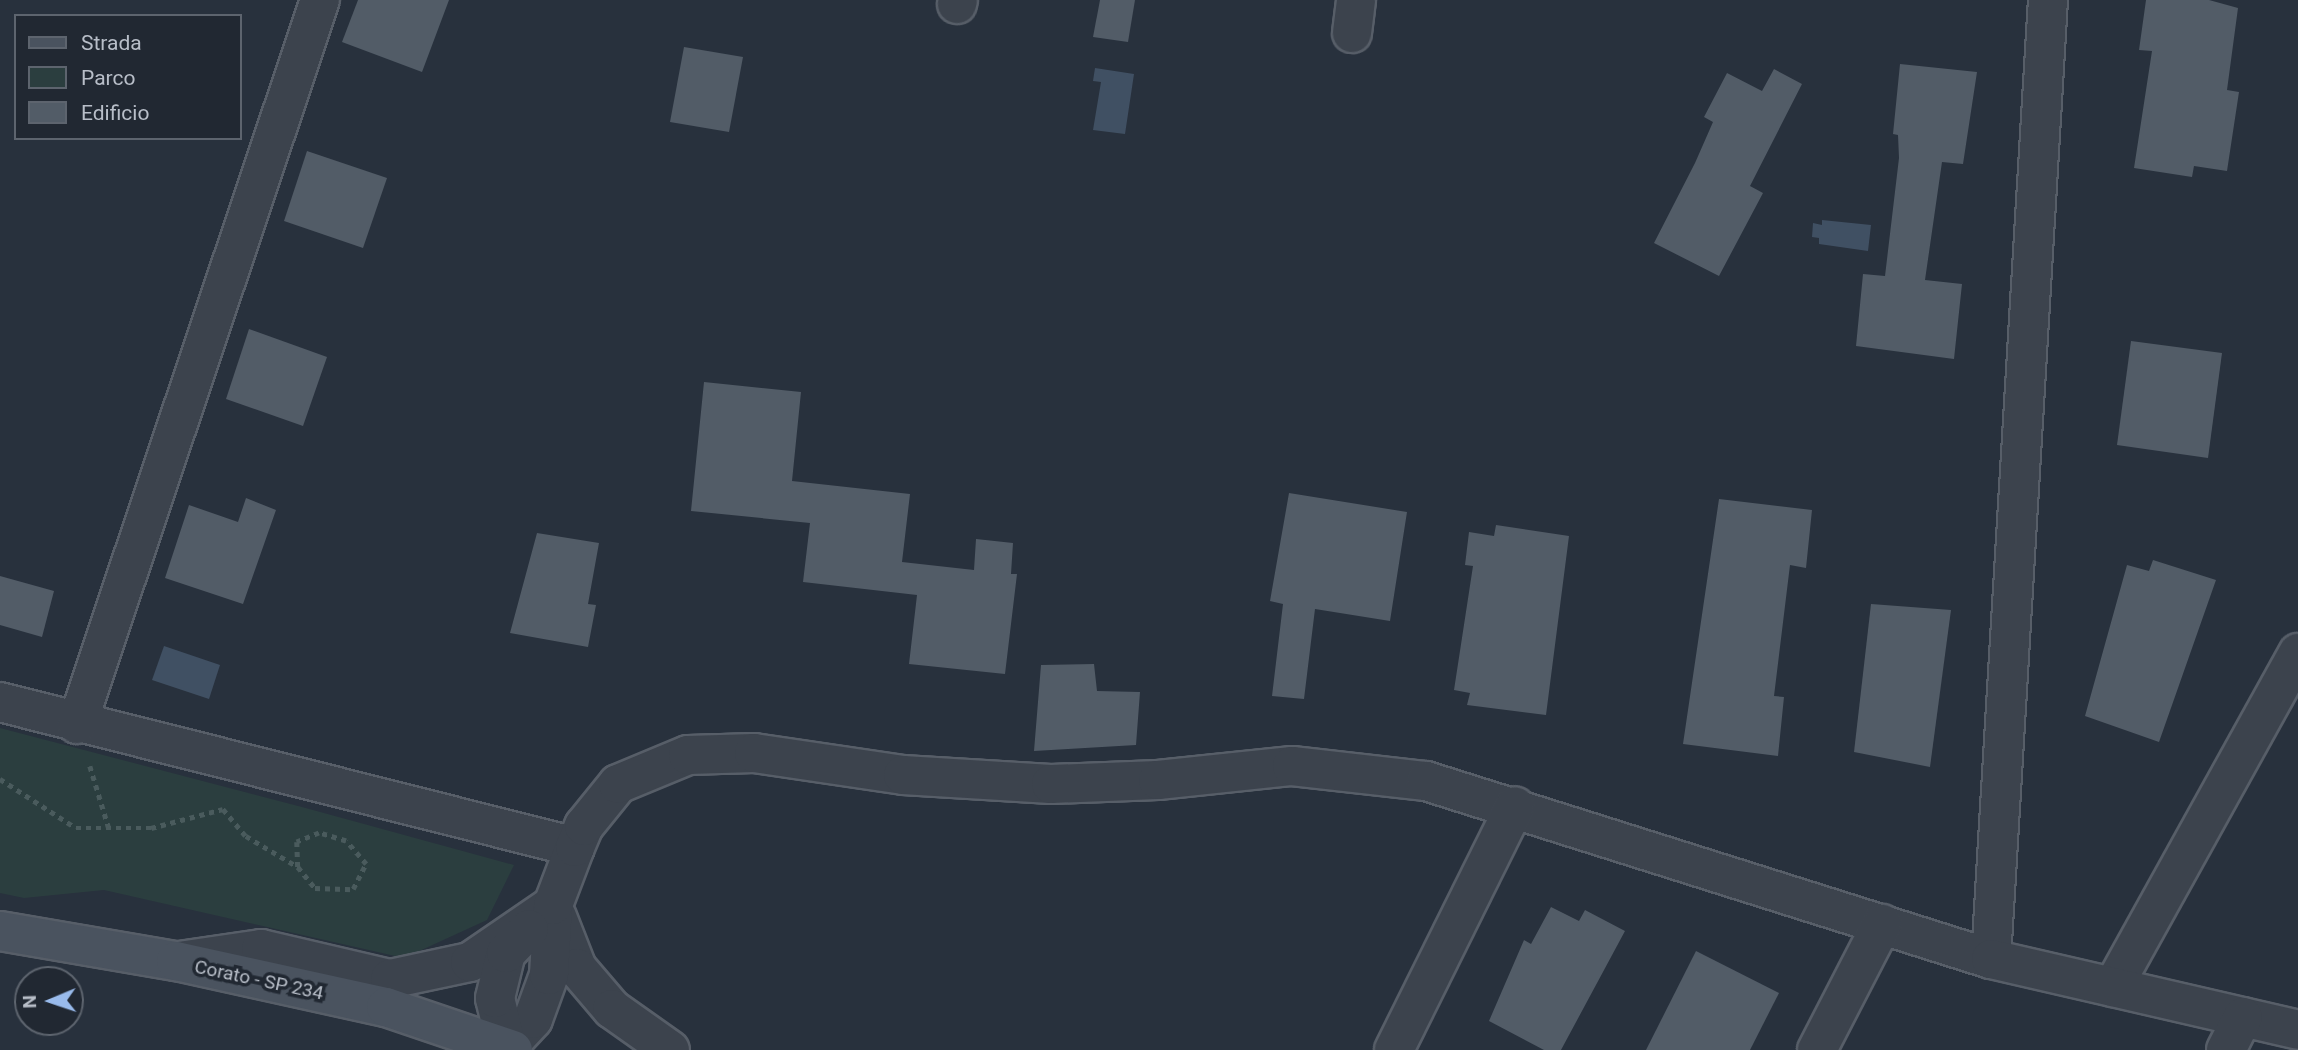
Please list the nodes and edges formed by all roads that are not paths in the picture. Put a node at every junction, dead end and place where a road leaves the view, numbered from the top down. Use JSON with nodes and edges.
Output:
{"nodes":[{"id":1,"x":320,"y":0,"type":"edge"},
{"id":2,"x":2048,"y":0,"type":"edge"},
{"id":3,"x":2298,"y":653,"type":"edge"},
{"id":4,"x":0,"y":702,"type":"edge"},
{"id":5,"x":77,"y":724,"type":"junction"},
{"id":6,"x":1515,"y":806,"type":"junction"},
{"id":7,"x":575,"y":847,"type":"junction"},
{"id":8,"x":552,"y":905,"type":"junction"},
{"id":9,"x":1882,"y":924,"type":"junction"},
{"id":10,"x":0,"y":931,"type":"edge"},
{"id":11,"x":1991,"y":959,"type":"junction"},
{"id":12,"x":176,"y":961,"type":"junction"},
{"id":13,"x":2113,"y":987,"type":"junction"},
{"id":14,"x":2298,"y":1030,"type":"edge"},
{"id":15,"x":2234,"y":1034,"type":"edge"},
{"id":16,"x":510,"y":1049,"type":"edge"},
{"id":17,"x":670,"y":1050,"type":"edge"},
{"id":18,"x":1394,"y":1050,"type":"edge"},
{"id":19,"x":1817,"y":1050,"type":"edge"}],
"edges":[{"from":1,"to":5,"type":"street"},
{"from":2,"to":11,"type":"street"},
{"from":3,"to":13,"type":"street"},
{"from":4,"to":5,"type":"street"},
{"from":5,"to":7,"type":"street"},
{"from":6,"to":7,"type":"street"},
{"from":6,"to":9,"type":"street"},
{"from":6,"to":18,"type":"street"},
{"from":7,"to":8,"type":"street"},
{"from":8,"to":12,"type":"street"},
{"from":8,"to":16,"type":"street"},
{"from":8,"to":17,"type":"street"},
{"from":9,"to":11,"type":"street"},
{"from":9,"to":19,"type":"street"},
{"from":10,"to":12,"type":"main road","name":"Corato - SP 234"},
{"from":11,"to":13,"type":"street"},
{"from":12,"to":16,"type":"main road","name":"Corato - SP 234"},
{"from":13,"to":15,"type":"street"},
{"from":14,"to":15,"type":"street"}]}
